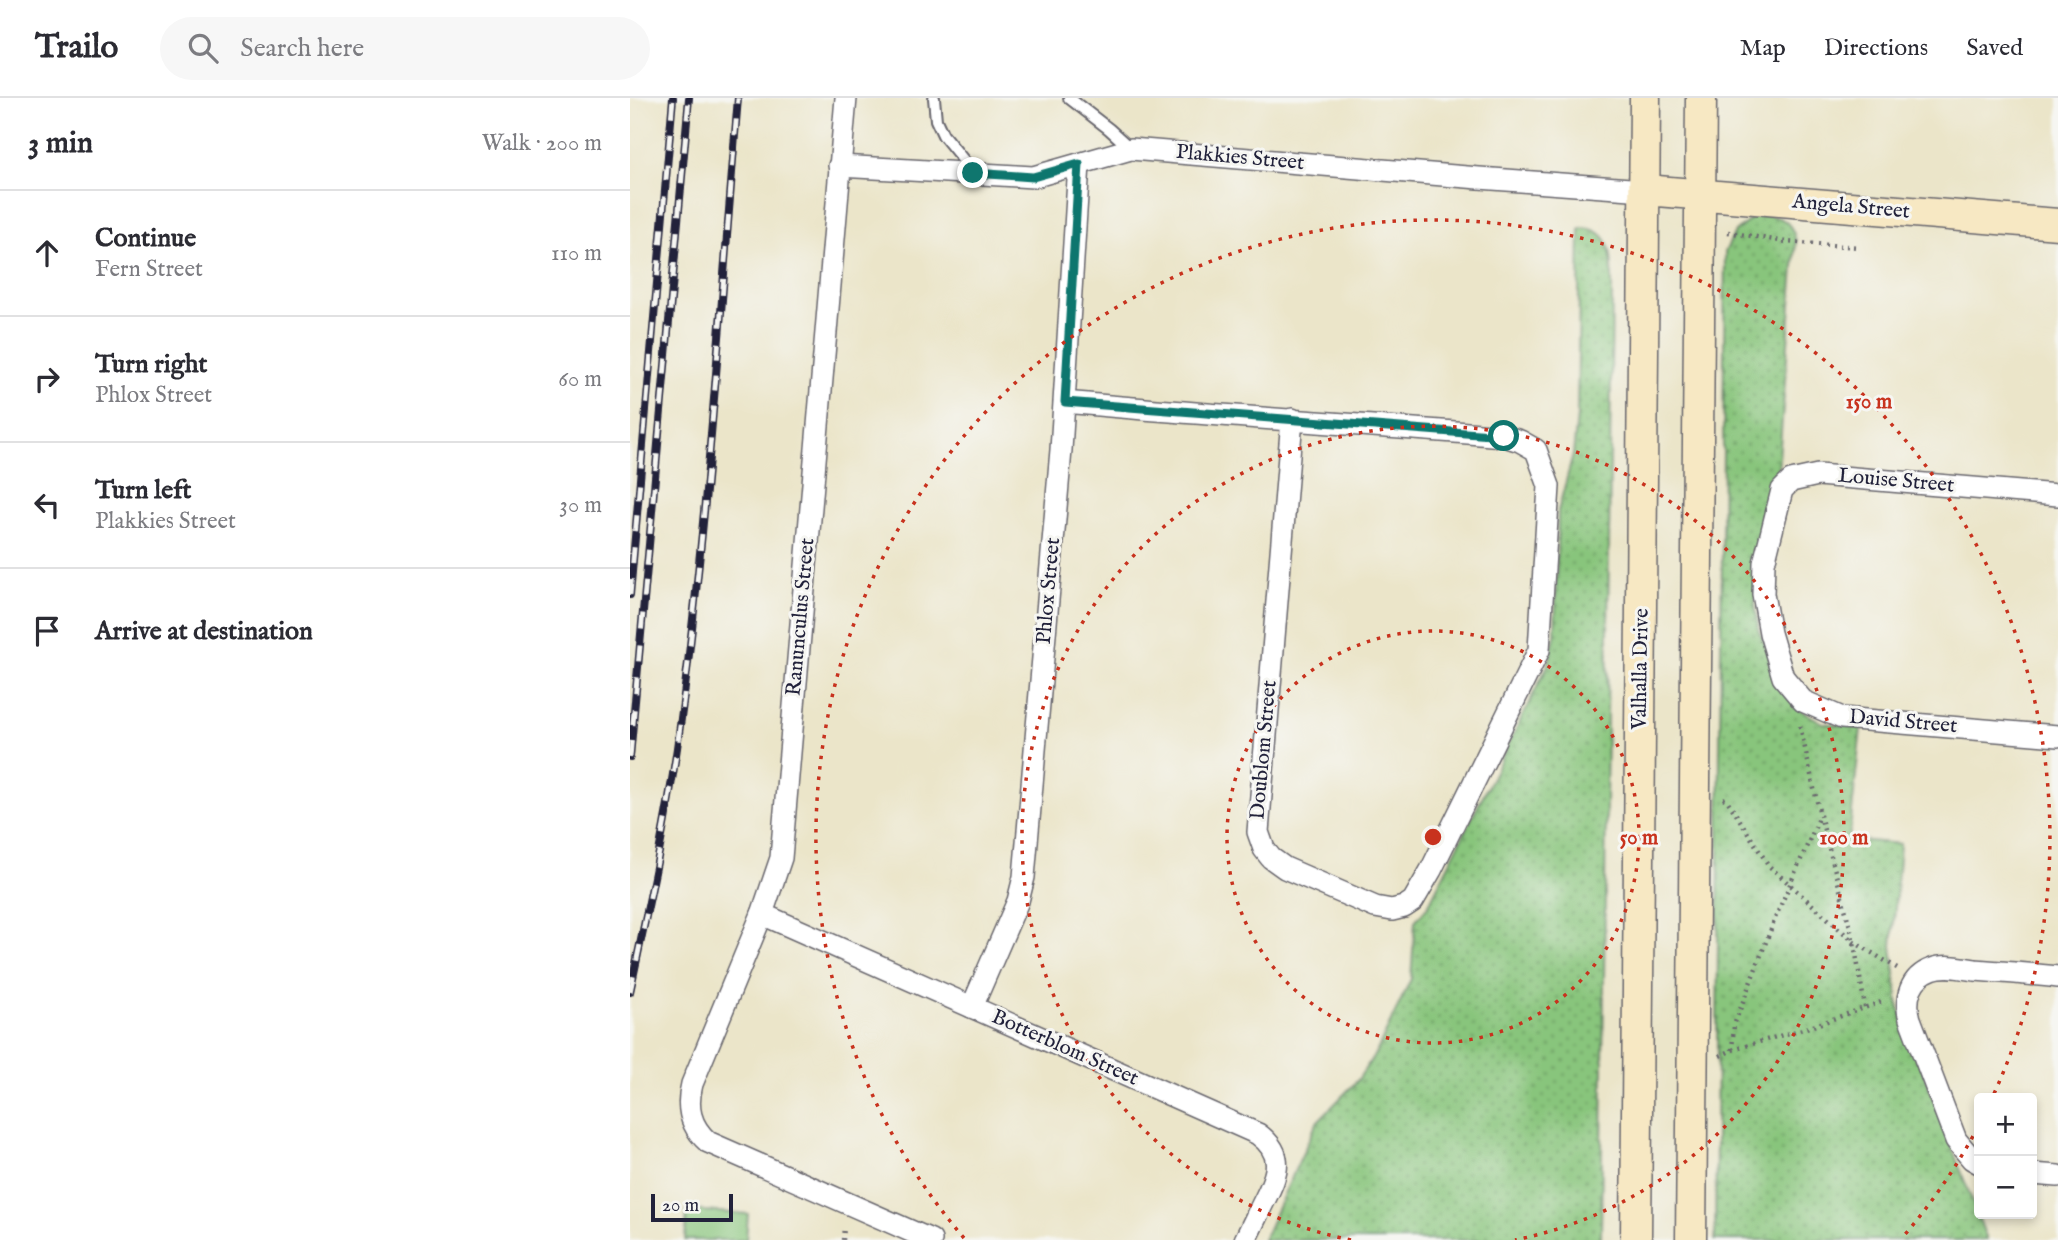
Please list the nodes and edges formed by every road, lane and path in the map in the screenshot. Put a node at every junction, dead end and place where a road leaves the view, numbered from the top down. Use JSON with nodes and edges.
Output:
{"nodes":[{"id":1,"x":846,"y":98,"type":"edge"},
{"id":2,"x":934,"y":98,"type":"edge"},
{"id":3,"x":1069,"y":98,"type":"edge"},
{"id":4,"x":1645,"y":98,"type":"edge"},
{"id":5,"x":1701,"y":98,"type":"edge"},
{"id":6,"x":1131,"y":149,"type":"junction"},
{"id":7,"x":1079,"y":164,"type":"junction"},
{"id":8,"x":839,"y":166,"type":"junction"},
{"id":9,"x":973,"y":173,"type":"junction"},
{"id":10,"x":1645,"y":190,"type":"junction"},
{"id":11,"x":1699,"y":193,"type":"junction"},
{"id":12,"x":2058,"y":224,"type":"edge"},
{"id":13,"x":1727,"y":232,"type":"dead end"},
{"id":14,"x":1860,"y":247,"type":"dead end"},
{"id":15,"x":1065,"y":402,"type":"junction"},
{"id":16,"x":1292,"y":419,"type":"junction"},
{"id":17,"x":2058,"y":495,"type":"edge"},
{"id":18,"x":1770,"y":532,"type":"joint"},
{"id":19,"x":1803,"y":701,"type":"junction"},
{"id":20,"x":2058,"y":736,"type":"edge"},
{"id":21,"x":1715,"y":796,"type":"dead end"},
{"id":22,"x":1820,"y":815,"type":"junction"},
{"id":23,"x":1791,"y":886,"type":"junction"},
{"id":24,"x":762,"y":914,"type":"junction"},
{"id":25,"x":1854,"y":942,"type":"junction"},
{"id":26,"x":2058,"y":977,"type":"edge"},
{"id":27,"x":1912,"y":986,"type":"junction"},
{"id":28,"x":972,"y":1007,"type":"junction"},
{"id":29,"x":1865,"y":1007,"type":"junction"},
{"id":30,"x":1732,"y":1050,"type":"junction"},
{"id":31,"x":1713,"y":1060,"type":"dead end"},
{"id":32,"x":1974,"y":1160,"type":"edge"},
{"id":33,"x":2037,"y":1174,"type":"edge"},
{"id":34,"x":2058,"y":1176,"type":"edge"},
{"id":35,"x":931,"y":1240,"type":"edge"},
{"id":36,"x":1245,"y":1240,"type":"edge"},
{"id":37,"x":1636,"y":1240,"type":"edge"},
{"id":38,"x":1691,"y":1240,"type":"edge"}],
"edges":[{"from":1,"to":8,"type":"street","name":"Ranunculus Street"},
{"from":2,"to":9,"type":"lane"},
{"from":3,"to":6,"type":"lane"},
{"from":4,"to":10,"type":"main road","name":"Valhalla Drive"},
{"from":5,"to":11,"type":"main road"},
{"from":6,"to":7,"type":"street","name":"Plakkies Street"},
{"from":6,"to":10,"type":"street","name":"Plakkies Street"},
{"from":7,"to":9,"type":"street","name":"Plakkies Street"},
{"from":7,"to":15,"type":"street","name":"Phlox Street"},
{"from":8,"to":9,"type":"street","name":"Plakkies Street"},
{"from":8,"to":24,"type":"street","name":"Ranunculus Street"},
{"from":10,"to":11,"type":"main road","name":"Angela Street"},
{"from":10,"to":37,"type":"main road","name":"Valhalla Drive"},
{"from":11,"to":12,"type":"main road","name":"Angela Street"},
{"from":11,"to":38,"type":"main road"},
{"from":13,"to":14,"type":"path"},
{"from":15,"to":16,"type":"street"},
{"from":15,"to":28,"type":"street","name":"Phlox Street"},
{"from":16,"to":16,"type":"street","name":"Doublom Street"},
{"from":17,"to":18,"type":"street","name":"Louise Street"},
{"from":18,"to":19,"type":"street","name":"David Street"},
{"from":19,"to":20,"type":"street","name":"David Street"},
{"from":19,"to":22,"type":"path"},
{"from":21,"to":23,"type":"path"},
{"from":22,"to":23,"type":"path"},
{"from":22,"to":25,"type":"path"},
{"from":23,"to":25,"type":"path"},
{"from":23,"to":30,"type":"path"},
{"from":24,"to":28,"type":"street","name":"Botterblom Street"},
{"from":24,"to":35,"type":"street","name":"Ranunculus Street"},
{"from":25,"to":27,"type":"path"},
{"from":25,"to":29,"type":"path"},
{"from":26,"to":27,"type":"street"},
{"from":27,"to":29,"type":"path"},
{"from":27,"to":32,"type":"street"},
{"from":28,"to":36,"type":"street","name":"Botterblom Street"},
{"from":29,"to":30,"type":"path"},
{"from":30,"to":31,"type":"path"},
{"from":33,"to":34,"type":"street"}]}
